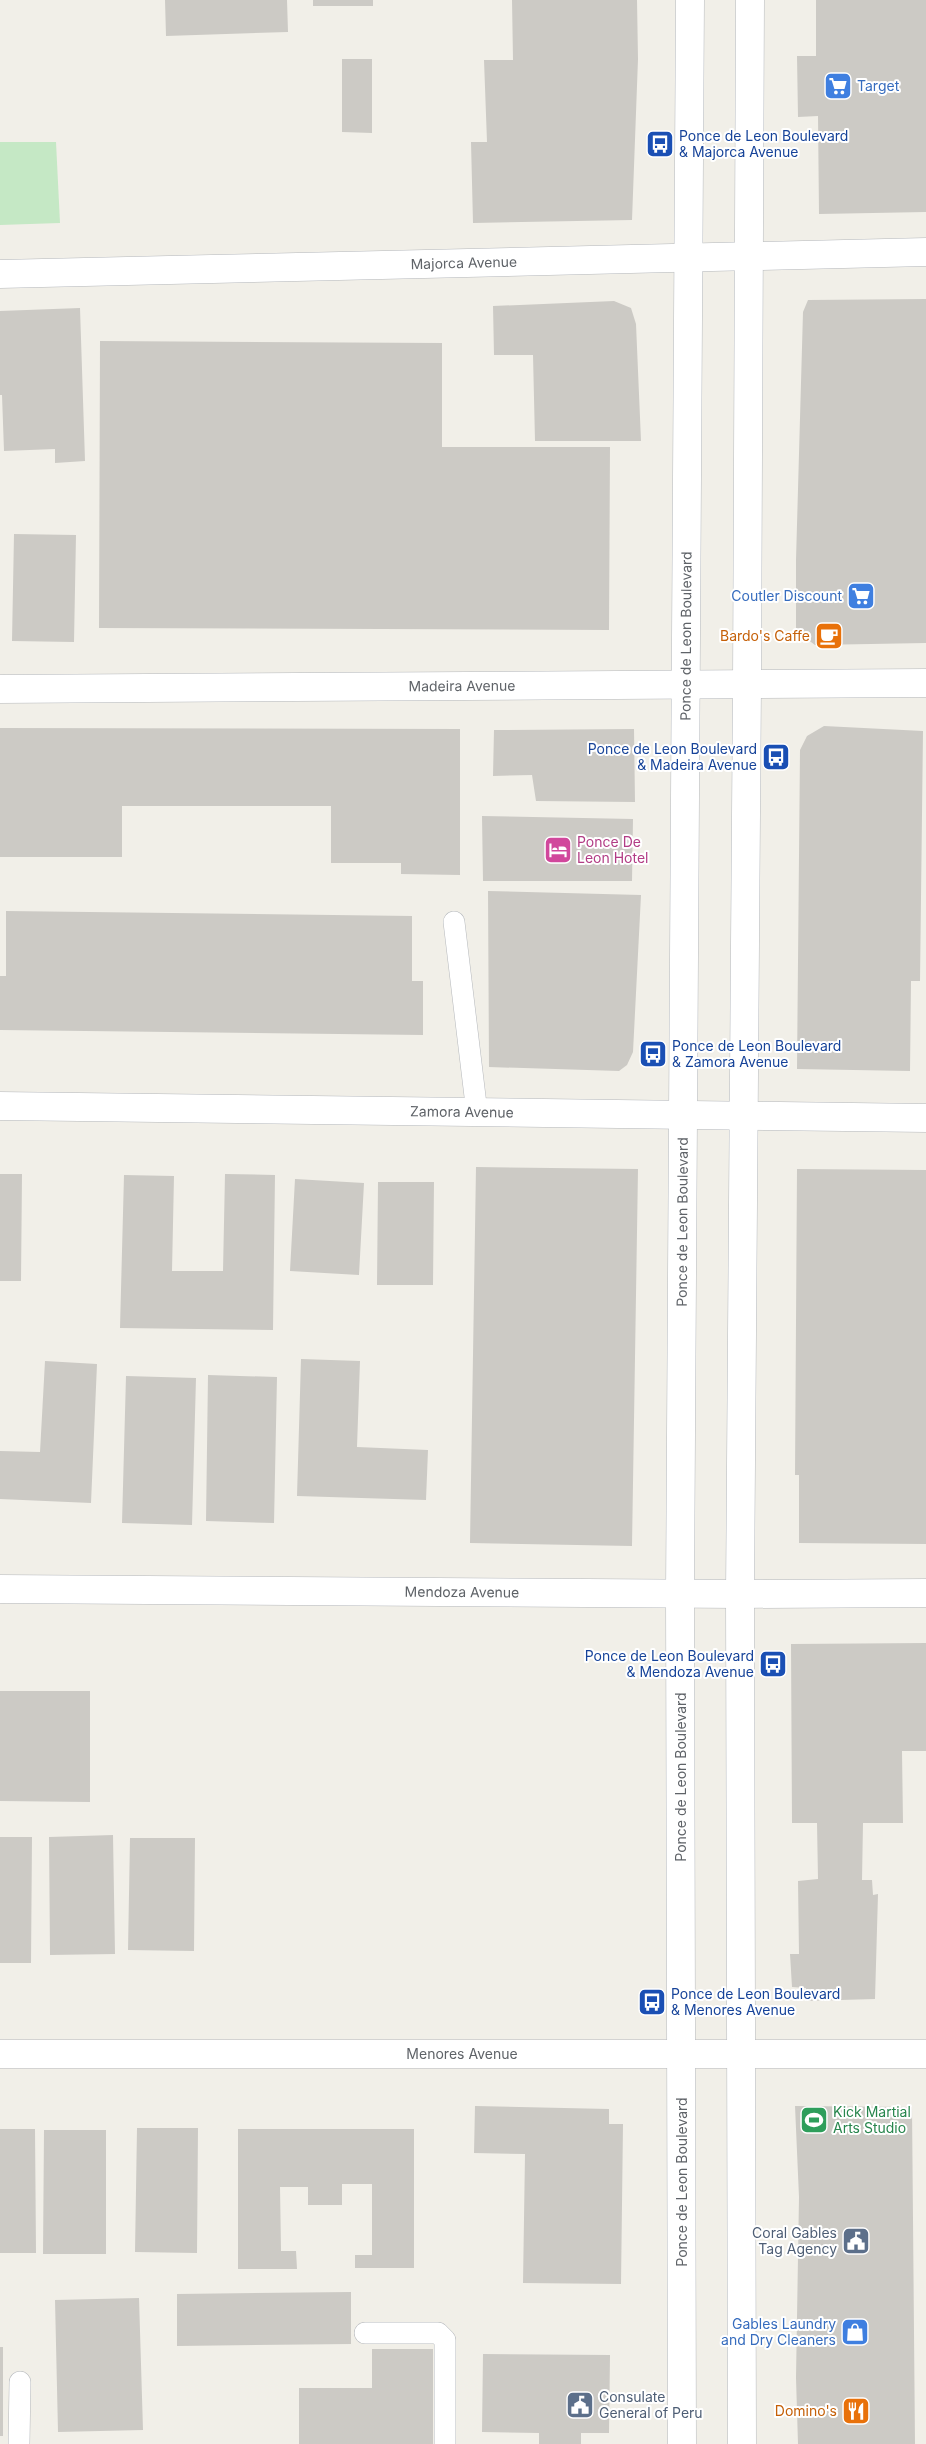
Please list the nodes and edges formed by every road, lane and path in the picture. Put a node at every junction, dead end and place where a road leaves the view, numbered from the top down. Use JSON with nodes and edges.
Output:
{"nodes":[{"id":1,"x":690,"y":0,"type":"edge"},
{"id":2,"x":750,"y":0,"type":"edge"},
{"id":3,"x":926,"y":252,"type":"edge"},
{"id":4,"x":748,"y":257,"type":"junction"},
{"id":5,"x":689,"y":258,"type":"junction"},
{"id":6,"x":0,"y":274,"type":"edge"},
{"id":7,"x":926,"y":683,"type":"edge"},
{"id":8,"x":687,"y":684,"type":"junction"},
{"id":9,"x":747,"y":685,"type":"junction"},
{"id":10,"x":0,"y":689,"type":"edge"},
{"id":11,"x":454,"y":922,"type":"dead end"},
{"id":12,"x":0,"y":1106,"type":"edge"},
{"id":13,"x":477,"y":1113,"type":"junction"},
{"id":14,"x":684,"y":1116,"type":"junction"},
{"id":15,"x":743,"y":1117,"type":"junction"},
{"id":16,"x":926,"y":1118,"type":"edge"},
{"id":17,"x":0,"y":1588,"type":"edge"},
{"id":18,"x":926,"y":1593,"type":"edge"},
{"id":19,"x":680,"y":1594,"type":"junction"},
{"id":20,"x":740,"y":1594,"type":"junction"},
{"id":21,"x":0,"y":2054,"type":"edge"},
{"id":22,"x":926,"y":2054,"type":"edge"},
{"id":23,"x":682,"y":2055,"type":"junction"},
{"id":24,"x":742,"y":2055,"type":"junction"},
{"id":25,"x":365,"y":2332,"type":"dead end"},
{"id":26,"x":20,"y":2382,"type":"dead end"},
{"id":27,"x":20,"y":2444,"type":"edge"},
{"id":28,"x":445,"y":2444,"type":"edge"},
{"id":29,"x":682,"y":2444,"type":"edge"},
{"id":30,"x":742,"y":2444,"type":"edge"}],
"edges":[{"from":1,"to":5,"type":"street","name":"Ponce de Leon Boulevard"},
{"from":2,"to":4,"type":"street"},
{"from":3,"to":4,"type":"street","name":"Majorca Avenue"},
{"from":4,"to":5,"type":"street","name":"Majorca Avenue"},
{"from":4,"to":9,"type":"street"},
{"from":5,"to":6,"type":"street","name":"Majorca Avenue"},
{"from":5,"to":8,"type":"street","name":"Ponce de Leon Boulevard"},
{"from":7,"to":9,"type":"street","name":"Madeira Avenue"},
{"from":8,"to":9,"type":"street","name":"Madeira Avenue"},
{"from":8,"to":10,"type":"street","name":"Madeira Avenue"},
{"from":8,"to":14,"type":"street","name":"Ponce de Leon Boulevard"},
{"from":9,"to":15,"type":"street"},
{"from":11,"to":13,"type":"lane"},
{"from":12,"to":13,"type":"street","name":"Zamora Avenue"},
{"from":13,"to":14,"type":"street","name":"Zamora Avenue"},
{"from":14,"to":15,"type":"street","name":"Zamora Avenue"},
{"from":14,"to":19,"type":"street","name":"Ponce de Leon Boulevard"},
{"from":15,"to":16,"type":"street","name":"Zamora Avenue"},
{"from":15,"to":20,"type":"street"},
{"from":17,"to":19,"type":"street","name":"Mendoza Avenue"},
{"from":18,"to":20,"type":"street","name":"Mendoza Avenue"},
{"from":19,"to":20,"type":"street","name":"Mendoza Avenue"},
{"from":19,"to":23,"type":"street","name":"Ponce de Leon Boulevard"},
{"from":20,"to":24,"type":"street"},
{"from":21,"to":23,"type":"street","name":"Menores Avenue"},
{"from":22,"to":24,"type":"street","name":"Menores Avenue"},
{"from":23,"to":24,"type":"street","name":"Menores Avenue"},
{"from":23,"to":29,"type":"street","name":"Ponce de Leon Boulevard"},
{"from":24,"to":30,"type":"street"},
{"from":25,"to":28,"type":"lane"},
{"from":26,"to":27,"type":"lane"}]}
